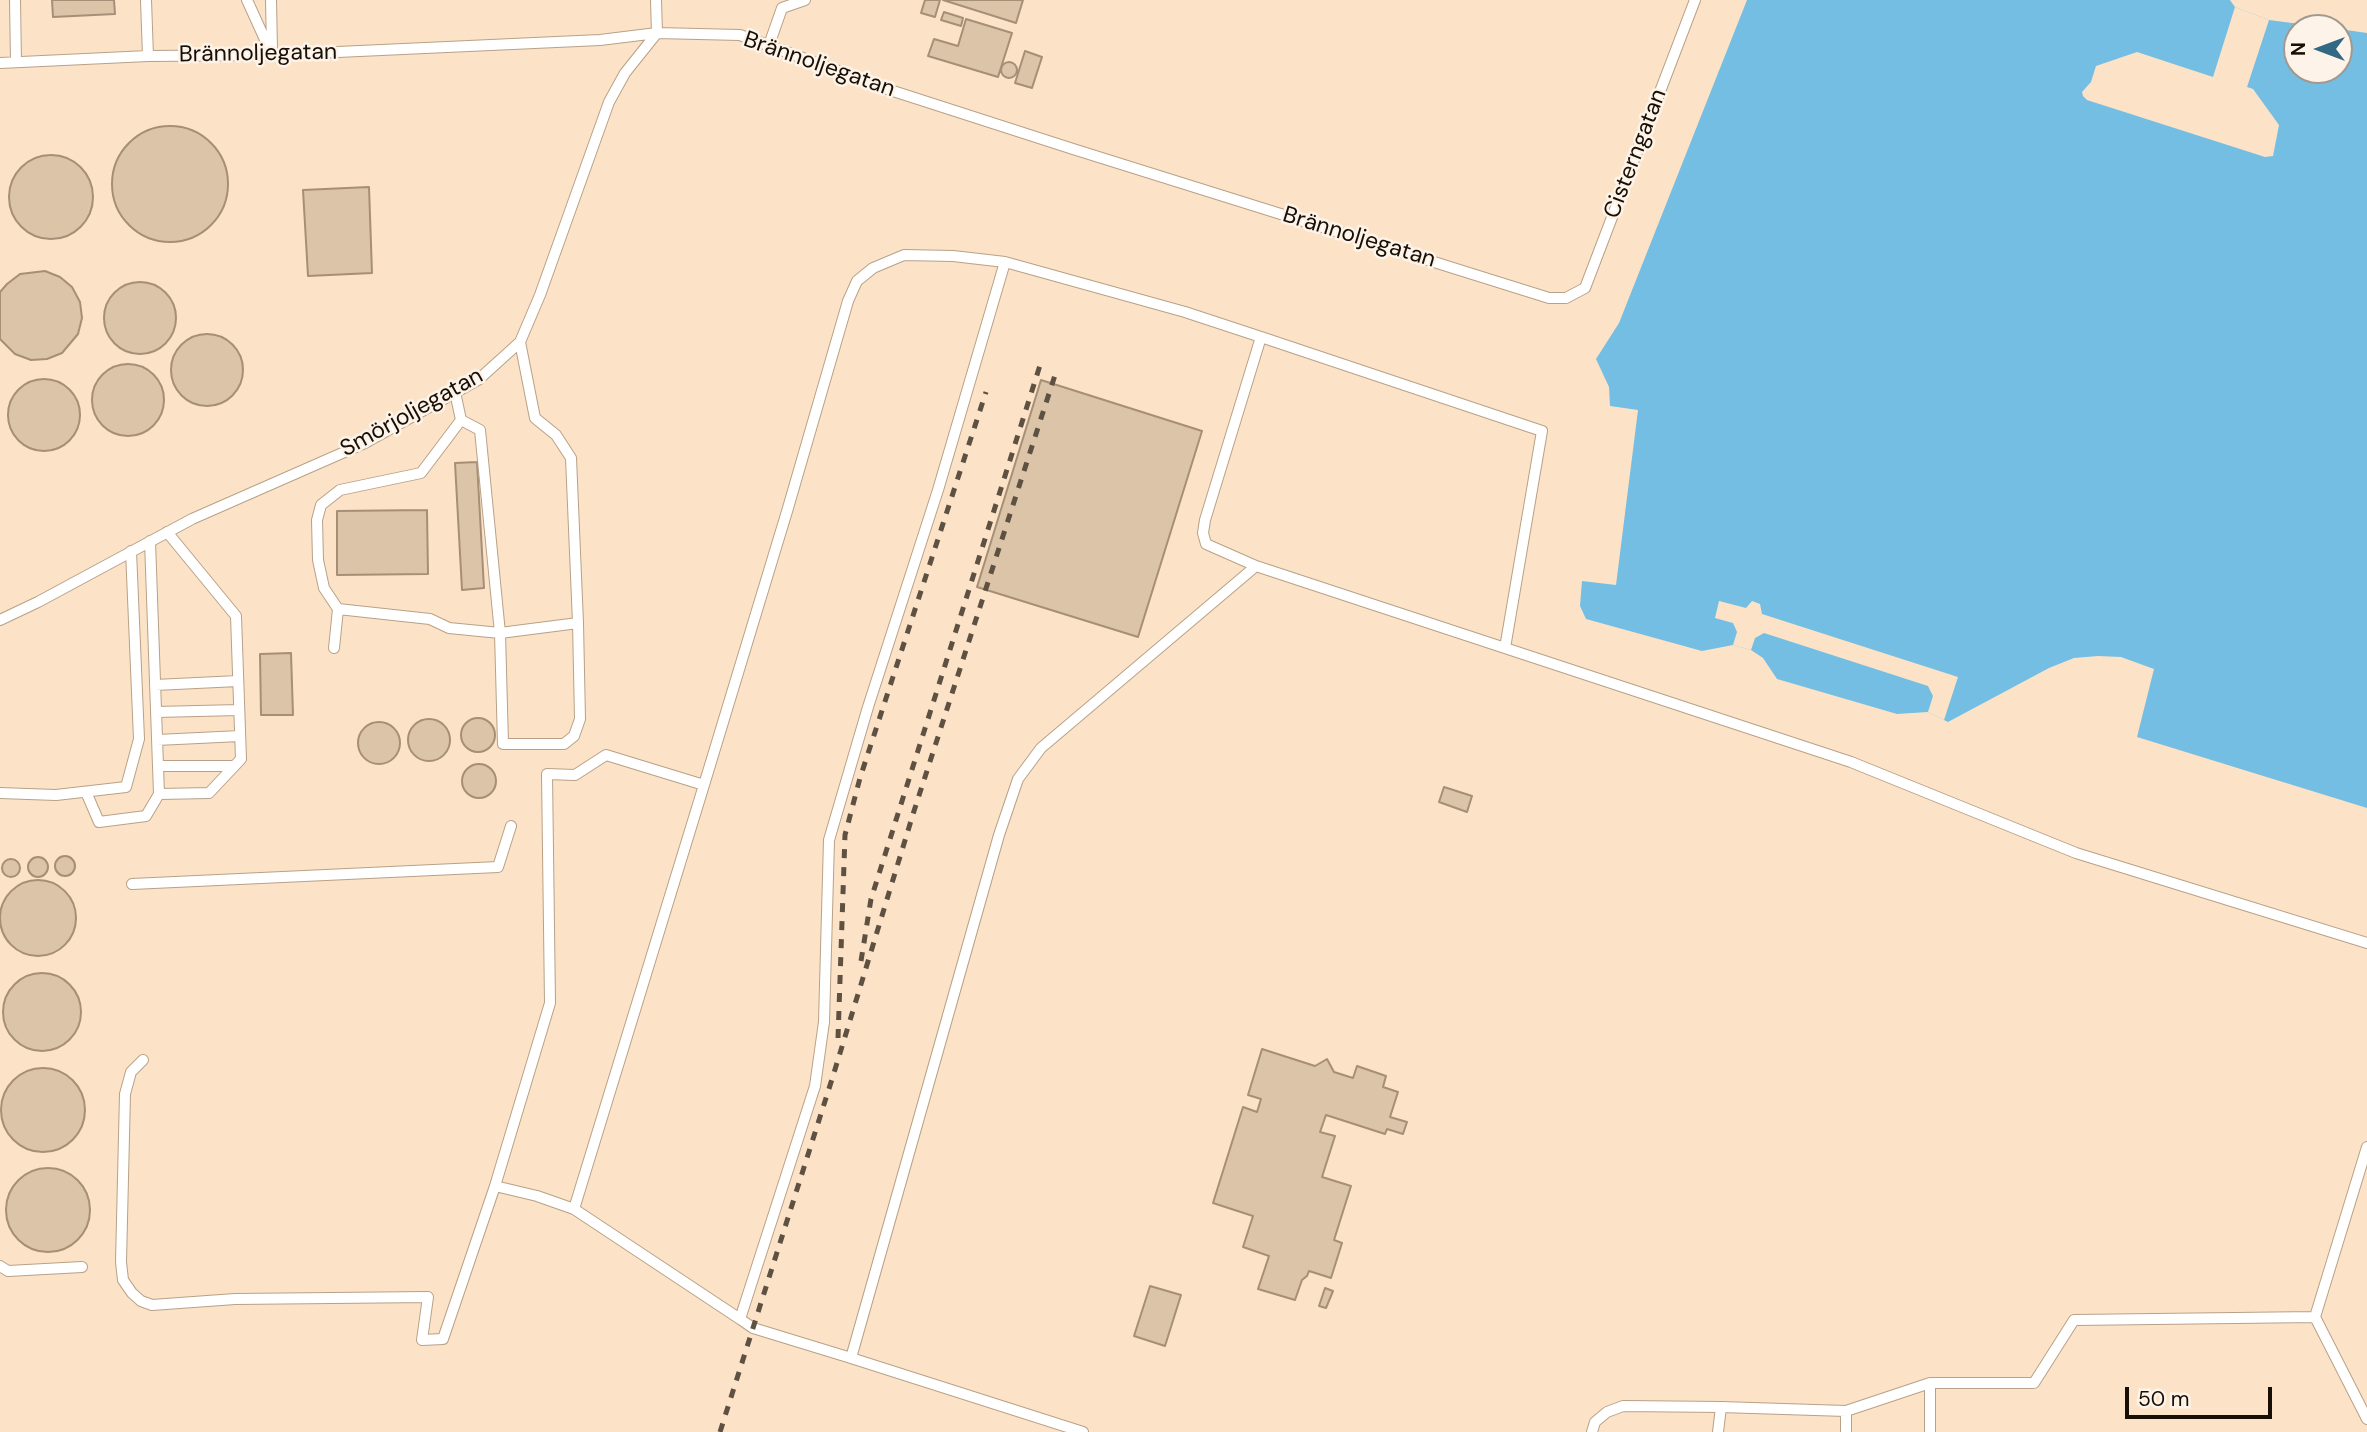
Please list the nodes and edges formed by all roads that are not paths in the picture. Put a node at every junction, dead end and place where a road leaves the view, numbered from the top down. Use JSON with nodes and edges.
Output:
{"nodes":[{"id":1,"x":15,"y":0,"type":"edge"},
{"id":2,"x":146,"y":0,"type":"edge"},
{"id":3,"x":247,"y":0,"type":"edge"},
{"id":4,"x":271,"y":0,"type":"edge"},
{"id":5,"x":656,"y":0,"type":"edge"},
{"id":6,"x":805,"y":0,"type":"edge"},
{"id":7,"x":1695,"y":0,"type":"edge"},
{"id":8,"x":657,"y":33,"type":"junction"},
{"id":9,"x":769,"y":45,"type":"junction"},
{"id":10,"x":272,"y":55,"type":"junction"},
{"id":11,"x":148,"y":56,"type":"junction"},
{"id":12,"x":16,"y":62,"type":"junction"},
{"id":13,"x":0,"y":63,"type":"edge"},
{"id":14,"x":1005,"y":262,"type":"junction"},
{"id":15,"x":1566,"y":298,"type":"joint"},
{"id":16,"x":1261,"y":337,"type":"junction"},
{"id":17,"x":520,"y":342,"type":"junction"},
{"id":18,"x":455,"y":392,"type":"junction"},
{"id":19,"x":461,"y":420,"type":"junction"},
{"id":20,"x":167,"y":532,"type":"junction"},
{"id":21,"x":150,"y":541,"type":"junction"},
{"id":22,"x":131,"y":551,"type":"junction"},
{"id":23,"x":1256,"y":566,"type":"junction"},
{"id":24,"x":338,"y":608,"type":"junction"},
{"id":25,"x":0,"y":620,"type":"edge"},
{"id":26,"x":578,"y":624,"type":"junction"},
{"id":27,"x":500,"y":633,"type":"junction"},
{"id":28,"x":334,"y":648,"type":"dead end"},
{"id":29,"x":1505,"y":648,"type":"junction"},
{"id":30,"x":238,"y":681,"type":"junction"},
{"id":31,"x":155,"y":685,"type":"junction"},
{"id":32,"x":239,"y":710,"type":"junction"},
{"id":33,"x":156,"y":712,"type":"junction"},
{"id":34,"x":240,"y":736,"type":"junction"},
{"id":35,"x":158,"y":740,"type":"junction"},
{"id":36,"x":158,"y":766,"type":"junction"},
{"id":37,"x":234,"y":766,"type":"junction"},
{"id":38,"x":704,"y":785,"type":"junction"},
{"id":39,"x":86,"y":792,"type":"junction"},
{"id":40,"x":0,"y":793,"type":"edge"},
{"id":41,"x":159,"y":794,"type":"junction"},
{"id":42,"x":511,"y":826,"type":"dead end"},
{"id":43,"x":132,"y":884,"type":"dead end"},
{"id":44,"x":2367,"y":943,"type":"edge"},
{"id":45,"x":143,"y":1060,"type":"dead end"},
{"id":46,"x":2367,"y":1147,"type":"edge"},
{"id":47,"x":495,"y":1186,"type":"junction"},
{"id":48,"x":574,"y":1209,"type":"junction"},
{"id":49,"x":0,"y":1266,"type":"edge"},
{"id":50,"x":82,"y":1267,"type":"dead end"},
{"id":51,"x":2315,"y":1317,"type":"junction"},
{"id":52,"x":740,"y":1320,"type":"junction"},
{"id":53,"x":851,"y":1358,"type":"junction"},
{"id":54,"x":1930,"y":1382,"type":"junction"},
{"id":55,"x":1721,"y":1407,"type":"junction"},
{"id":56,"x":1846,"y":1411,"type":"junction"},
{"id":57,"x":2367,"y":1419,"type":"edge"},
{"id":58,"x":1083,"y":1432,"type":"edge"},
{"id":59,"x":1592,"y":1432,"type":"edge"},
{"id":60,"x":1718,"y":1432,"type":"edge"},
{"id":61,"x":1846,"y":1432,"type":"edge"},
{"id":62,"x":1930,"y":1432,"type":"edge"}],
"edges":[{"from":1,"to":12,"type":"lane"},
{"from":2,"to":11,"type":"lane"},
{"from":3,"to":10,"type":"lane"},
{"from":4,"to":10,"type":"lane"},
{"from":5,"to":8,"type":"lane"},
{"from":6,"to":9,"type":"lane"},
{"from":7,"to":15,"type":"lane","name":"Cisterngatan"},
{"from":8,"to":9,"type":"lane","name":"Brännoljegatan"},
{"from":8,"to":10,"type":"lane","name":"Brännoljegatan"},
{"from":8,"to":17,"type":"lane","name":"Smörjoljegatan"},
{"from":9,"to":15,"type":"lane","name":"Brännoljegatan"},
{"from":10,"to":11,"type":"lane","name":"Brännoljegatan"},
{"from":11,"to":12,"type":"lane","name":"Brännoljegatan"},
{"from":12,"to":13,"type":"lane","name":"Brännoljegatan"},
{"from":14,"to":16,"type":"lane"},
{"from":14,"to":38,"type":"lane"},
{"from":14,"to":52,"type":"lane"},
{"from":16,"to":23,"type":"lane"},
{"from":16,"to":29,"type":"lane"},
{"from":17,"to":18,"type":"lane","name":"Smörjoljegatan"},
{"from":17,"to":26,"type":"lane"},
{"from":18,"to":19,"type":"lane"},
{"from":18,"to":20,"type":"lane","name":"Smörjoljegatan"},
{"from":19,"to":24,"type":"lane"},
{"from":19,"to":27,"type":"lane"},
{"from":20,"to":21,"type":"lane","name":"Smörjoljegatan"},
{"from":20,"to":30,"type":"lane"},
{"from":21,"to":22,"type":"lane","name":"Smörjoljegatan"},
{"from":21,"to":31,"type":"lane"},
{"from":22,"to":25,"type":"lane","name":"Smörjoljegatan"},
{"from":22,"to":39,"type":"lane"},
{"from":23,"to":29,"type":"lane"},
{"from":23,"to":53,"type":"lane"},
{"from":24,"to":27,"type":"lane"},
{"from":24,"to":28,"type":"lane"},
{"from":26,"to":27,"type":"lane"},
{"from":26,"to":27,"type":"lane"},
{"from":29,"to":44,"type":"lane"},
{"from":30,"to":31,"type":"lane"},
{"from":30,"to":32,"type":"lane"},
{"from":31,"to":33,"type":"lane"},
{"from":32,"to":33,"type":"lane"},
{"from":32,"to":34,"type":"lane"},
{"from":33,"to":35,"type":"lane"},
{"from":34,"to":35,"type":"lane"},
{"from":34,"to":37,"type":"lane"},
{"from":35,"to":36,"type":"lane"},
{"from":36,"to":37,"type":"lane"},
{"from":36,"to":41,"type":"lane"},
{"from":37,"to":41,"type":"lane"},
{"from":38,"to":47,"type":"lane"},
{"from":38,"to":48,"type":"lane"},
{"from":39,"to":40,"type":"lane"},
{"from":39,"to":41,"type":"lane"},
{"from":42,"to":43,"type":"lane"},
{"from":45,"to":47,"type":"lane"},
{"from":46,"to":51,"type":"lane"},
{"from":47,"to":48,"type":"lane"},
{"from":48,"to":52,"type":"lane"},
{"from":49,"to":50,"type":"lane"},
{"from":51,"to":54,"type":"lane"},
{"from":51,"to":57,"type":"lane"},
{"from":52,"to":53,"type":"lane"},
{"from":53,"to":58,"type":"lane"},
{"from":54,"to":56,"type":"lane"},
{"from":54,"to":62,"type":"lane"},
{"from":55,"to":56,"type":"lane"},
{"from":55,"to":59,"type":"lane"},
{"from":55,"to":60,"type":"lane"},
{"from":56,"to":61,"type":"lane"}]}
